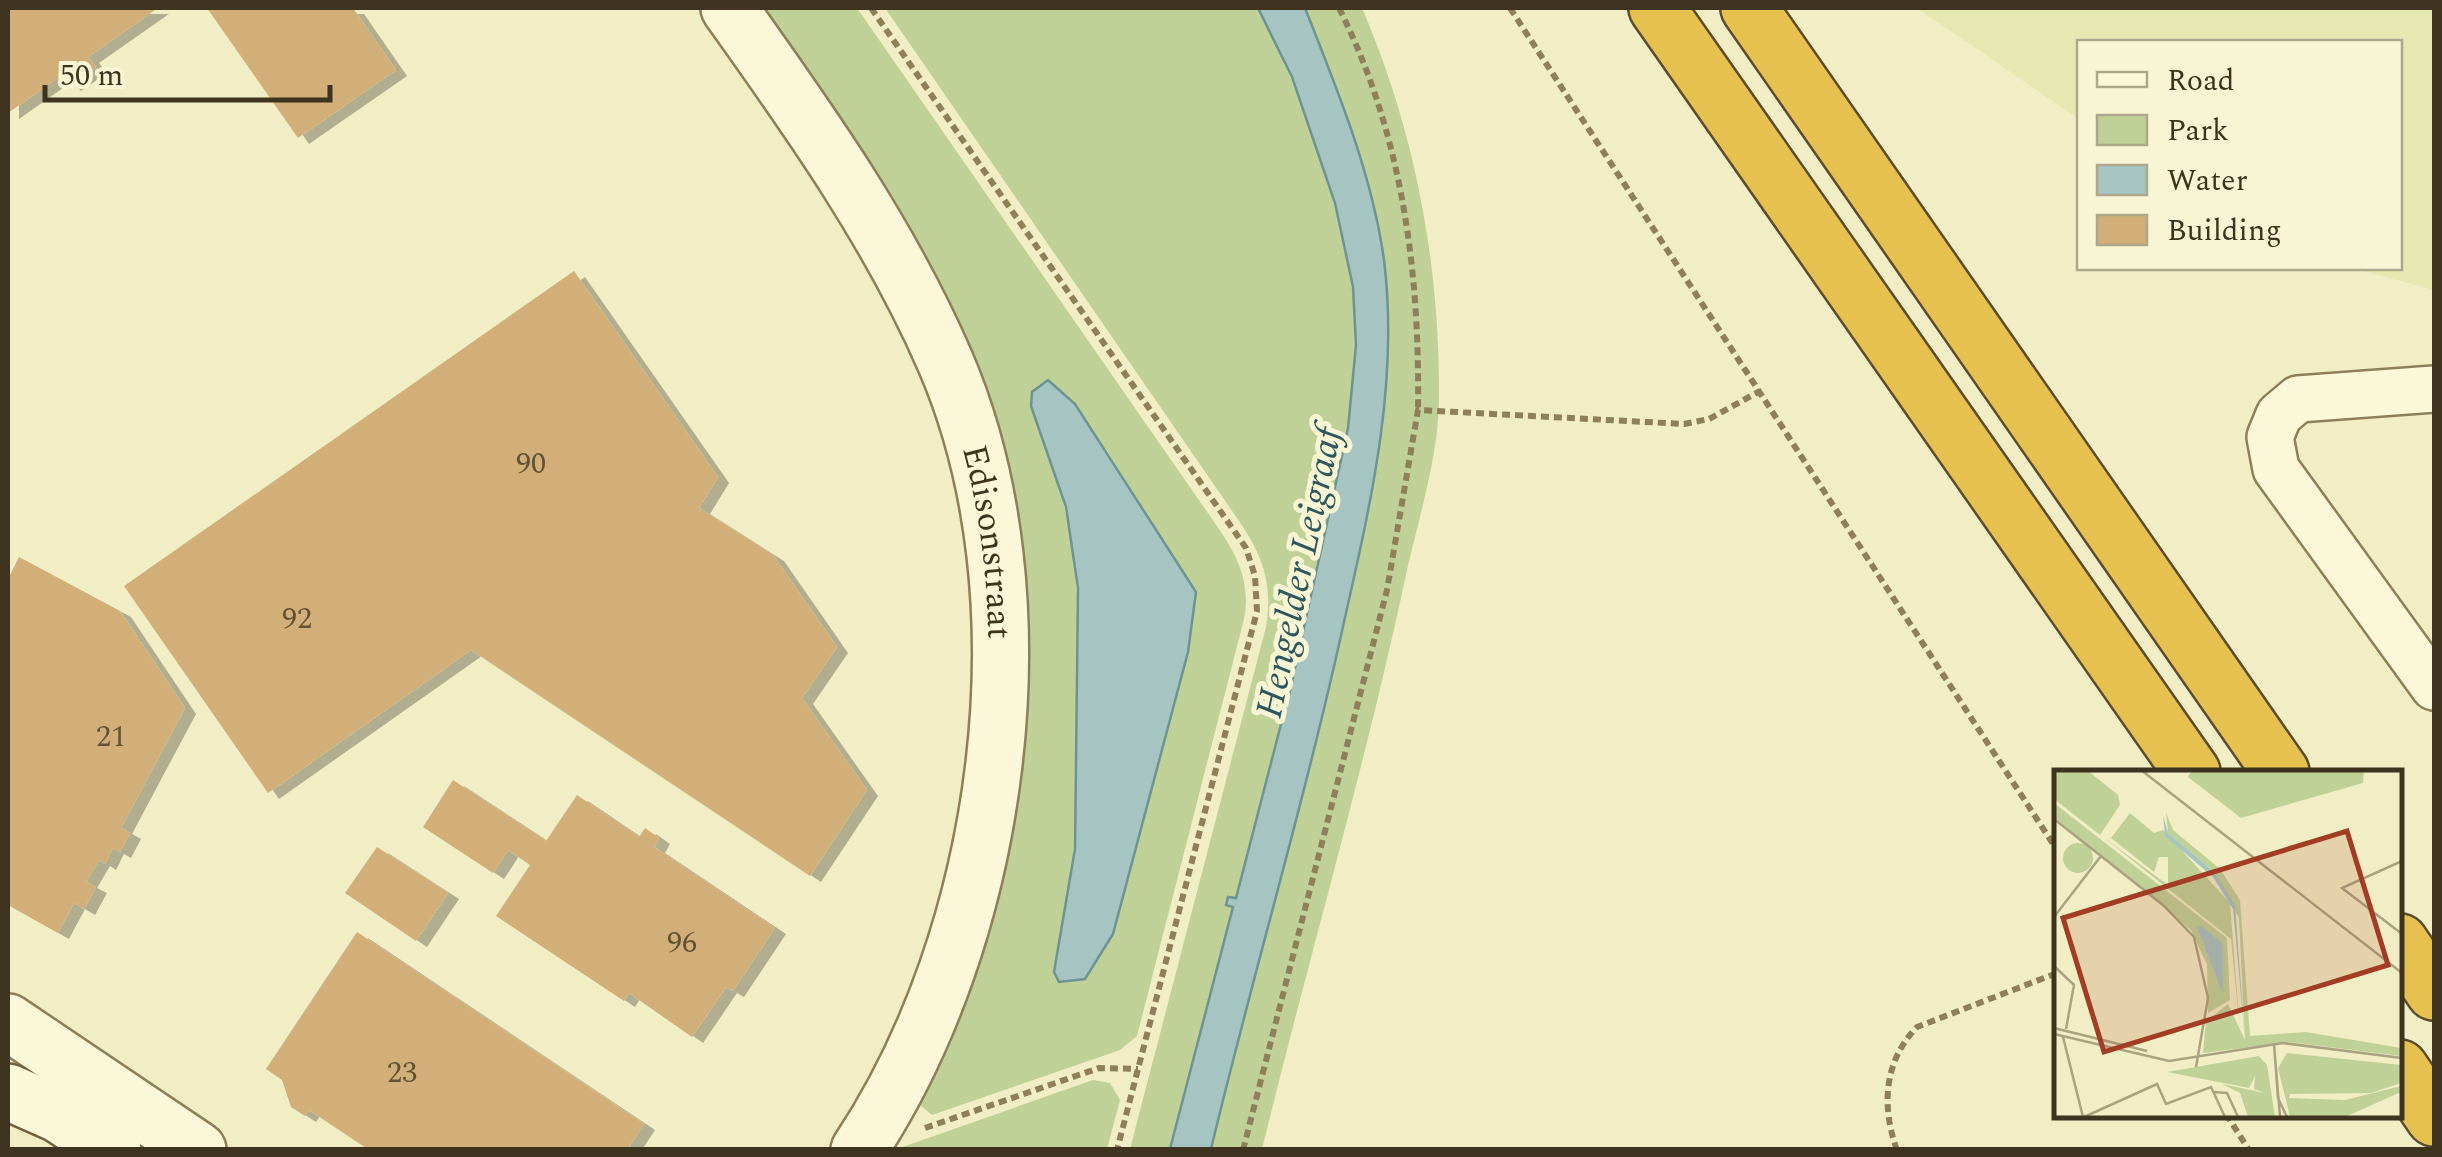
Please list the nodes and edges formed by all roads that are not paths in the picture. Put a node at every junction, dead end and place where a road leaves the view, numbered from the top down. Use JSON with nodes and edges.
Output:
{"nodes":[{"id":1,"x":729,"y":8,"type":"edge"},
{"id":2,"x":1658,"y":8,"type":"edge"},
{"id":3,"x":1749,"y":8,"type":"edge"},
{"id":4,"x":2434,"y":390,"type":"edge"},
{"id":5,"x":2434,"y":687,"type":"edge"},
{"id":6,"x":2191,"y":770,"type":"edge"},
{"id":7,"x":2280,"y":770,"type":"edge"},
{"id":8,"x":2402,"y":945,"type":"edge"},
{"id":9,"x":2434,"y":992,"type":"edge"},
{"id":10,"x":8,"y":1022,"type":"edge"},
{"id":11,"x":2402,"y":1071,"type":"edge"},
{"id":12,"x":8,"y":1092,"type":"edge"},
{"id":13,"x":2434,"y":1118,"type":"edge"},
{"id":14,"x":8,"y":1123,"type":"edge"},
{"id":15,"x":869,"y":1136,"type":"edge"},
{"id":16,"x":44,"y":1150,"type":"edge"},
{"id":17,"x":112,"y":1150,"type":"edge"},
{"id":18,"x":198,"y":1150,"type":"edge"}],
"edges":[{"from":1,"to":15,"type":"street","name":"Edisonstraat"},
{"from":2,"to":6,"type":"highway"},
{"from":3,"to":7,"type":"highway"},
{"from":4,"to":5,"type":"street"},
{"from":8,"to":9,"type":"highway"},
{"from":10,"to":18,"type":"street"},
{"from":11,"to":13,"type":"highway"},
{"from":12,"to":17,"type":"street"},
{"from":14,"to":16,"type":"street"}]}
